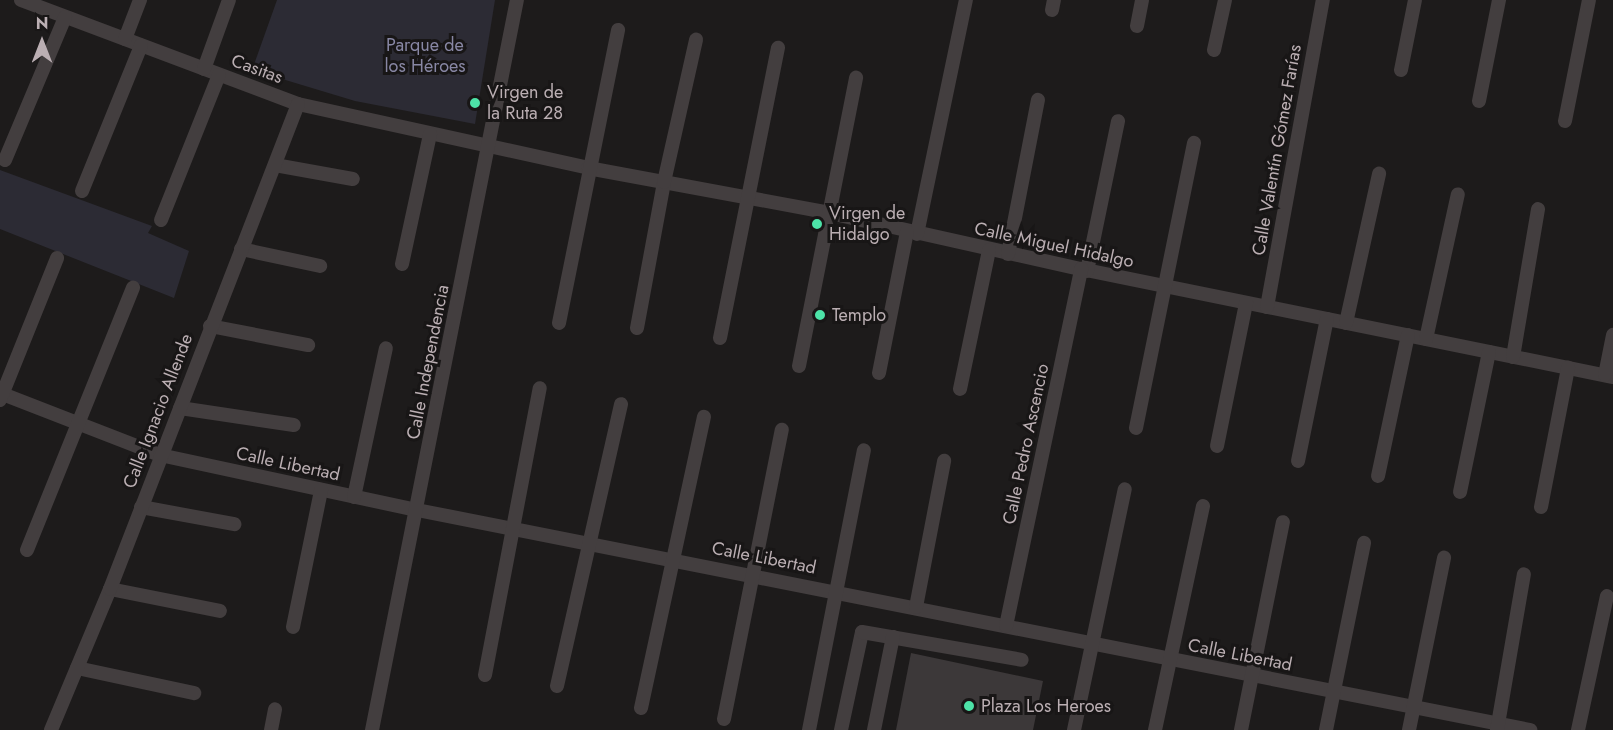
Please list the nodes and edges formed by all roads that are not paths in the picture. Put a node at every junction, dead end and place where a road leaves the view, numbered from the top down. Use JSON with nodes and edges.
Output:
{"nodes":[{"id":1,"x":21,"y":0,"type":"edge"},
{"id":2,"x":140,"y":0,"type":"edge"},
{"id":3,"x":229,"y":0,"type":"edge"},
{"id":4,"x":517,"y":0,"type":"edge"},
{"id":5,"x":966,"y":0,"type":"edge"},
{"id":6,"x":1142,"y":0,"type":"edge"},
{"id":7,"x":1225,"y":0,"type":"edge"},
{"id":8,"x":1323,"y":0,"type":"edge"},
{"id":9,"x":1414,"y":0,"type":"edge"},
{"id":10,"x":1499,"y":0,"type":"edge"},
{"id":11,"x":1589,"y":0,"type":"edge"},
{"id":12,"x":44,"y":4,"type":"edge"},
{"id":13,"x":65,"y":17,"type":"junction"},
{"id":14,"x":1137,"y":26,"type":"dead end"},
{"id":15,"x":618,"y":30,"type":"dead end"},
{"id":16,"x":125,"y":39,"type":"junction"},
{"id":17,"x":696,"y":40,"type":"dead end"},
{"id":18,"x":141,"y":46,"type":"junction"},
{"id":19,"x":778,"y":48,"type":"dead end"},
{"id":20,"x":1214,"y":50,"type":"dead end"},
{"id":21,"x":204,"y":69,"type":"junction"},
{"id":22,"x":1401,"y":70,"type":"dead end"},
{"id":23,"x":219,"y":75,"type":"junction"},
{"id":24,"x":856,"y":78,"type":"dead end"},
{"id":25,"x":1038,"y":100,"type":"dead end"},
{"id":26,"x":1479,"y":101,"type":"dead end"},
{"id":27,"x":298,"y":104,"type":"junction"},
{"id":28,"x":1118,"y":120,"type":"dead end"},
{"id":29,"x":1565,"y":121,"type":"dead end"},
{"id":30,"x":430,"y":134,"type":"junction"},
{"id":31,"x":1194,"y":143,"type":"dead end"},
{"id":32,"x":488,"y":147,"type":"junction"},
{"id":33,"x":4,"y":160,"type":"dead end"},
{"id":34,"x":275,"y":165,"type":"junction"},
{"id":35,"x":588,"y":168,"type":"junction"},
{"id":36,"x":1379,"y":174,"type":"dead end"},
{"id":37,"x":353,"y":178,"type":"dead end"},
{"id":38,"x":664,"y":182,"type":"junction"},
{"id":39,"x":82,"y":191,"type":"dead end"},
{"id":40,"x":1458,"y":194,"type":"dead end"},
{"id":41,"x":747,"y":199,"type":"junction"},
{"id":42,"x":1538,"y":209,"type":"dead end"},
{"id":43,"x":830,"y":213,"type":"junction"},
{"id":44,"x":161,"y":220,"type":"dead end"},
{"id":45,"x":912,"y":233,"type":"junction"},
{"id":46,"x":241,"y":249,"type":"junction"},
{"id":47,"x":989,"y":250,"type":"junction"},
{"id":48,"x":1008,"y":254,"type":"junction"},
{"id":49,"x":57,"y":258,"type":"dead end"},
{"id":50,"x":402,"y":264,"type":"dead end"},
{"id":51,"x":320,"y":266,"type":"dead end"},
{"id":52,"x":1084,"y":270,"type":"junction"},
{"id":53,"x":1165,"y":286,"type":"junction"},
{"id":54,"x":133,"y":288,"type":"dead end"},
{"id":55,"x":1245,"y":303,"type":"junction"},
{"id":56,"x":1267,"y":307,"type":"junction"},
{"id":57,"x":1327,"y":319,"type":"junction"},
{"id":58,"x":559,"y":323,"type":"dead end"},
{"id":59,"x":1346,"y":323,"type":"junction"},
{"id":60,"x":210,"y":326,"type":"junction"},
{"id":61,"x":637,"y":328,"type":"dead end"},
{"id":62,"x":1408,"y":335,"type":"junction"},
{"id":63,"x":1613,"y":335,"type":"edge"},
{"id":64,"x":720,"y":338,"type":"dead end"},
{"id":65,"x":1426,"y":339,"type":"junction"},
{"id":66,"x":308,"y":345,"type":"dead end"},
{"id":67,"x":386,"y":348,"type":"dead end"},
{"id":68,"x":1489,"y":352,"type":"junction"},
{"id":69,"x":1514,"y":357,"type":"junction"},
{"id":70,"x":799,"y":366,"type":"dead end"},
{"id":71,"x":1568,"y":368,"type":"junction"},
{"id":72,"x":879,"y":373,"type":"dead end"},
{"id":73,"x":1609,"y":376,"type":"edge"},
{"id":74,"x":540,"y":388,"type":"dead end"},
{"id":75,"x":960,"y":389,"type":"dead end"},
{"id":76,"x":1,"y":395,"type":"edge"},
{"id":77,"x":621,"y":404,"type":"dead end"},
{"id":78,"x":180,"y":408,"type":"junction"},
{"id":79,"x":704,"y":417,"type":"dead end"},
{"id":80,"x":78,"y":423,"type":"junction"},
{"id":81,"x":294,"y":425,"type":"dead end"},
{"id":82,"x":1136,"y":428,"type":"dead end"},
{"id":83,"x":782,"y":430,"type":"dead end"},
{"id":84,"x":1217,"y":447,"type":"dead end"},
{"id":85,"x":864,"y":450,"type":"dead end"},
{"id":86,"x":160,"y":455,"type":"junction"},
{"id":87,"x":944,"y":461,"type":"dead end"},
{"id":88,"x":1298,"y":461,"type":"dead end"},
{"id":89,"x":1378,"y":476,"type":"dead end"},
{"id":90,"x":1125,"y":489,"type":"dead end"},
{"id":91,"x":321,"y":490,"type":"junction"},
{"id":92,"x":1460,"y":492,"type":"dead end"},
{"id":93,"x":354,"y":497,"type":"junction"},
{"id":94,"x":1203,"y":506,"type":"dead end"},
{"id":95,"x":141,"y":507,"type":"junction"},
{"id":96,"x":1540,"y":507,"type":"dead end"},
{"id":97,"x":417,"y":510,"type":"junction"},
{"id":98,"x":1283,"y":522,"type":"dead end"},
{"id":99,"x":234,"y":524,"type":"dead end"},
{"id":100,"x":514,"y":529,"type":"junction"},
{"id":101,"x":589,"y":543,"type":"junction"},
{"id":102,"x":1364,"y":543,"type":"dead end"},
{"id":103,"x":27,"y":550,"type":"dead end"},
{"id":104,"x":1443,"y":558,"type":"dead end"},
{"id":105,"x":674,"y":560,"type":"junction"},
{"id":106,"x":1524,"y":574,"type":"dead end"},
{"id":107,"x":754,"y":575,"type":"junction"},
{"id":108,"x":110,"y":589,"type":"junction"},
{"id":109,"x":837,"y":591,"type":"junction"},
{"id":110,"x":1607,"y":596,"type":"dead end"},
{"id":111,"x":916,"y":607,"type":"junction"},
{"id":112,"x":220,"y":611,"type":"dead end"},
{"id":113,"x":1006,"y":626,"type":"junction"},
{"id":114,"x":293,"y":627,"type":"dead end"},
{"id":115,"x":892,"y":637,"type":"junction"},
{"id":116,"x":1091,"y":644,"type":"junction"},
{"id":117,"x":1022,"y":660,"type":"dead end"},
{"id":118,"x":1169,"y":660,"type":"junction"},
{"id":119,"x":77,"y":668,"type":"junction"},
{"id":120,"x":484,"y":675,"type":"dead end"},
{"id":121,"x":1252,"y":676,"type":"junction"},
{"id":122,"x":557,"y":686,"type":"dead end"},
{"id":123,"x":1334,"y":691,"type":"junction"},
{"id":124,"x":194,"y":693,"type":"dead end"},
{"id":125,"x":1414,"y":707,"type":"junction"},
{"id":126,"x":641,"y":708,"type":"dead end"},
{"id":127,"x":275,"y":709,"type":"dead end"},
{"id":128,"x":724,"y":719,"type":"dead end"},
{"id":129,"x":1497,"y":726,"type":"edge"},
{"id":130,"x":51,"y":730,"type":"edge"},
{"id":131,"x":271,"y":730,"type":"edge"},
{"id":132,"x":372,"y":730,"type":"edge"},
{"id":133,"x":810,"y":730,"type":"edge"},
{"id":134,"x":841,"y":730,"type":"edge"},
{"id":135,"x":874,"y":730,"type":"edge"},
{"id":136,"x":1074,"y":730,"type":"edge"},
{"id":137,"x":1155,"y":730,"type":"edge"},
{"id":138,"x":1241,"y":730,"type":"edge"},
{"id":139,"x":1326,"y":730,"type":"edge"},
{"id":140,"x":1409,"y":730,"type":"edge"},
{"id":141,"x":1530,"y":730,"type":"edge"},
{"id":142,"x":1578,"y":730,"type":"edge"}],
"edges":[{"from":1,"to":12,"type":"street","name":"Casitas"},
{"from":2,"to":16,"type":"street"},
{"from":3,"to":21,"type":"street"},
{"from":4,"to":32,"type":"street","name":"Calle Independencia"},
{"from":5,"to":45,"type":"street"},
{"from":6,"to":14,"type":"street"},
{"from":7,"to":20,"type":"street"},
{"from":8,"to":56,"type":"street","name":"Calle Valentín Gómez Farías"},
{"from":9,"to":22,"type":"street"},
{"from":10,"to":26,"type":"street"},
{"from":11,"to":29,"type":"street"},
{"from":12,"to":13,"type":"street","name":"Casitas"},
{"from":13,"to":16,"type":"street","name":"Casitas"},
{"from":13,"to":33,"type":"street"},
{"from":15,"to":35,"type":"street"},
{"from":16,"to":18,"type":"street","name":"Casitas"},
{"from":17,"to":38,"type":"street"},
{"from":18,"to":21,"type":"street","name":"Casitas"},
{"from":18,"to":39,"type":"street"},
{"from":19,"to":41,"type":"street"},
{"from":21,"to":23,"type":"street","name":"Casitas"},
{"from":23,"to":27,"type":"street","name":"Casitas"},
{"from":23,"to":44,"type":"street"},
{"from":24,"to":43,"type":"street"},
{"from":25,"to":48,"type":"street"},
{"from":27,"to":30,"type":"street","name":"Casitas"},
{"from":27,"to":34,"type":"street","name":"Calle Ignacio Allende"},
{"from":28,"to":52,"type":"street","name":"Calle Pedro Ascencio"},
{"from":30,"to":32,"type":"street","name":"Casitas"},
{"from":30,"to":50,"type":"street"},
{"from":31,"to":53,"type":"street"},
{"from":32,"to":35,"type":"street","name":"Calle Miguel Hidalgo"},
{"from":32,"to":97,"type":"street","name":"Calle Independencia"},
{"from":34,"to":37,"type":"street"},
{"from":34,"to":46,"type":"street","name":"Calle Ignacio Allende"},
{"from":35,"to":38,"type":"street","name":"Calle Miguel Hidalgo"},
{"from":35,"to":58,"type":"street"},
{"from":36,"to":59,"type":"street"},
{"from":38,"to":41,"type":"street","name":"Calle Miguel Hidalgo"},
{"from":38,"to":61,"type":"street"},
{"from":40,"to":65,"type":"street"},
{"from":41,"to":43,"type":"street","name":"Calle Miguel Hidalgo"},
{"from":41,"to":64,"type":"street"},
{"from":42,"to":69,"type":"street"},
{"from":43,"to":45,"type":"street","name":"Calle Miguel Hidalgo"},
{"from":43,"to":70,"type":"street"},
{"from":45,"to":47,"type":"street","name":"Calle Miguel Hidalgo"},
{"from":45,"to":72,"type":"street"},
{"from":46,"to":51,"type":"street"},
{"from":46,"to":60,"type":"street","name":"Calle Ignacio Allende"},
{"from":47,"to":48,"type":"street","name":"Calle Miguel Hidalgo"},
{"from":47,"to":75,"type":"street"},
{"from":48,"to":52,"type":"street","name":"Calle Miguel Hidalgo"},
{"from":49,"to":76,"type":"street"},
{"from":52,"to":53,"type":"street","name":"Calle Miguel Hidalgo"},
{"from":52,"to":113,"type":"street","name":"Calle Pedro Ascencio"},
{"from":53,"to":55,"type":"street","name":"Calle Miguel Hidalgo"},
{"from":53,"to":82,"type":"street"},
{"from":54,"to":80,"type":"street"},
{"from":55,"to":56,"type":"street","name":"Calle Miguel Hidalgo"},
{"from":55,"to":84,"type":"street"},
{"from":56,"to":57,"type":"street","name":"Calle Miguel Hidalgo"},
{"from":57,"to":59,"type":"street","name":"Calle Miguel Hidalgo"},
{"from":57,"to":88,"type":"street"},
{"from":59,"to":62,"type":"street","name":"Calle Miguel Hidalgo"},
{"from":60,"to":66,"type":"street"},
{"from":60,"to":78,"type":"street","name":"Calle Ignacio Allende"},
{"from":62,"to":65,"type":"street","name":"Calle Miguel Hidalgo"},
{"from":62,"to":89,"type":"street"},
{"from":63,"to":73,"type":"street"},
{"from":65,"to":68,"type":"street","name":"Calle Miguel Hidalgo"},
{"from":67,"to":93,"type":"street"},
{"from":68,"to":69,"type":"street","name":"Calle Miguel Hidalgo"},
{"from":68,"to":92,"type":"street"},
{"from":69,"to":71,"type":"street","name":"Calle Miguel Hidalgo"},
{"from":71,"to":73,"type":"street","name":"Calle Miguel Hidalgo"},
{"from":71,"to":96,"type":"street"},
{"from":74,"to":100,"type":"street"},
{"from":76,"to":80,"type":"street","name":"Calle Libertad"},
{"from":77,"to":101,"type":"street"},
{"from":78,"to":81,"type":"street"},
{"from":78,"to":86,"type":"street","name":"Calle Ignacio Allende"},
{"from":79,"to":105,"type":"street"},
{"from":80,"to":86,"type":"street","name":"Calle Libertad"},
{"from":80,"to":103,"type":"street"},
{"from":83,"to":107,"type":"street"},
{"from":85,"to":109,"type":"street"},
{"from":86,"to":91,"type":"street","name":"Calle Libertad"},
{"from":86,"to":95,"type":"street","name":"Calle Ignacio Allende"},
{"from":87,"to":111,"type":"street"},
{"from":90,"to":116,"type":"street"},
{"from":91,"to":93,"type":"street","name":"Calle Libertad"},
{"from":91,"to":114,"type":"street"},
{"from":93,"to":97,"type":"street","name":"Calle Libertad"},
{"from":94,"to":118,"type":"street"},
{"from":95,"to":99,"type":"street"},
{"from":95,"to":108,"type":"street","name":"Calle Ignacio Allende"},
{"from":97,"to":100,"type":"street","name":"Calle Libertad"},
{"from":97,"to":132,"type":"street","name":"Calle Independencia"},
{"from":98,"to":121,"type":"street"},
{"from":100,"to":101,"type":"street","name":"Calle Libertad"},
{"from":100,"to":120,"type":"street"},
{"from":101,"to":105,"type":"street","name":"Calle Libertad"},
{"from":101,"to":122,"type":"street"},
{"from":102,"to":123,"type":"street"},
{"from":104,"to":125,"type":"street"},
{"from":105,"to":107,"type":"street","name":"Calle Libertad"},
{"from":105,"to":126,"type":"street"},
{"from":106,"to":129,"type":"street"},
{"from":107,"to":109,"type":"street","name":"Calle Libertad"},
{"from":107,"to":128,"type":"street"},
{"from":108,"to":112,"type":"street"},
{"from":108,"to":119,"type":"street","name":"Calle Ignacio Allende"},
{"from":109,"to":111,"type":"street","name":"Calle Libertad"},
{"from":109,"to":133,"type":"street"},
{"from":110,"to":142,"type":"street"},
{"from":111,"to":113,"type":"street","name":"Calle Libertad"},
{"from":113,"to":116,"type":"street","name":"Calle Libertad"},
{"from":115,"to":117,"type":"street"},
{"from":115,"to":134,"type":"street"},
{"from":115,"to":135,"type":"street"},
{"from":116,"to":118,"type":"street","name":"Calle Libertad"},
{"from":116,"to":136,"type":"street"},
{"from":118,"to":121,"type":"street","name":"Calle Libertad"},
{"from":118,"to":137,"type":"street"},
{"from":119,"to":124,"type":"street"},
{"from":119,"to":130,"type":"street","name":"Calle Ignacio Allende"},
{"from":121,"to":123,"type":"street","name":"Calle Libertad"},
{"from":121,"to":138,"type":"street"},
{"from":123,"to":125,"type":"street","name":"Calle Libertad"},
{"from":123,"to":139,"type":"street"},
{"from":125,"to":129,"type":"street","name":"Calle Libertad"},
{"from":125,"to":140,"type":"street"},
{"from":127,"to":131,"type":"street"},
{"from":129,"to":141,"type":"street","name":"Calle Libertad"}]}
